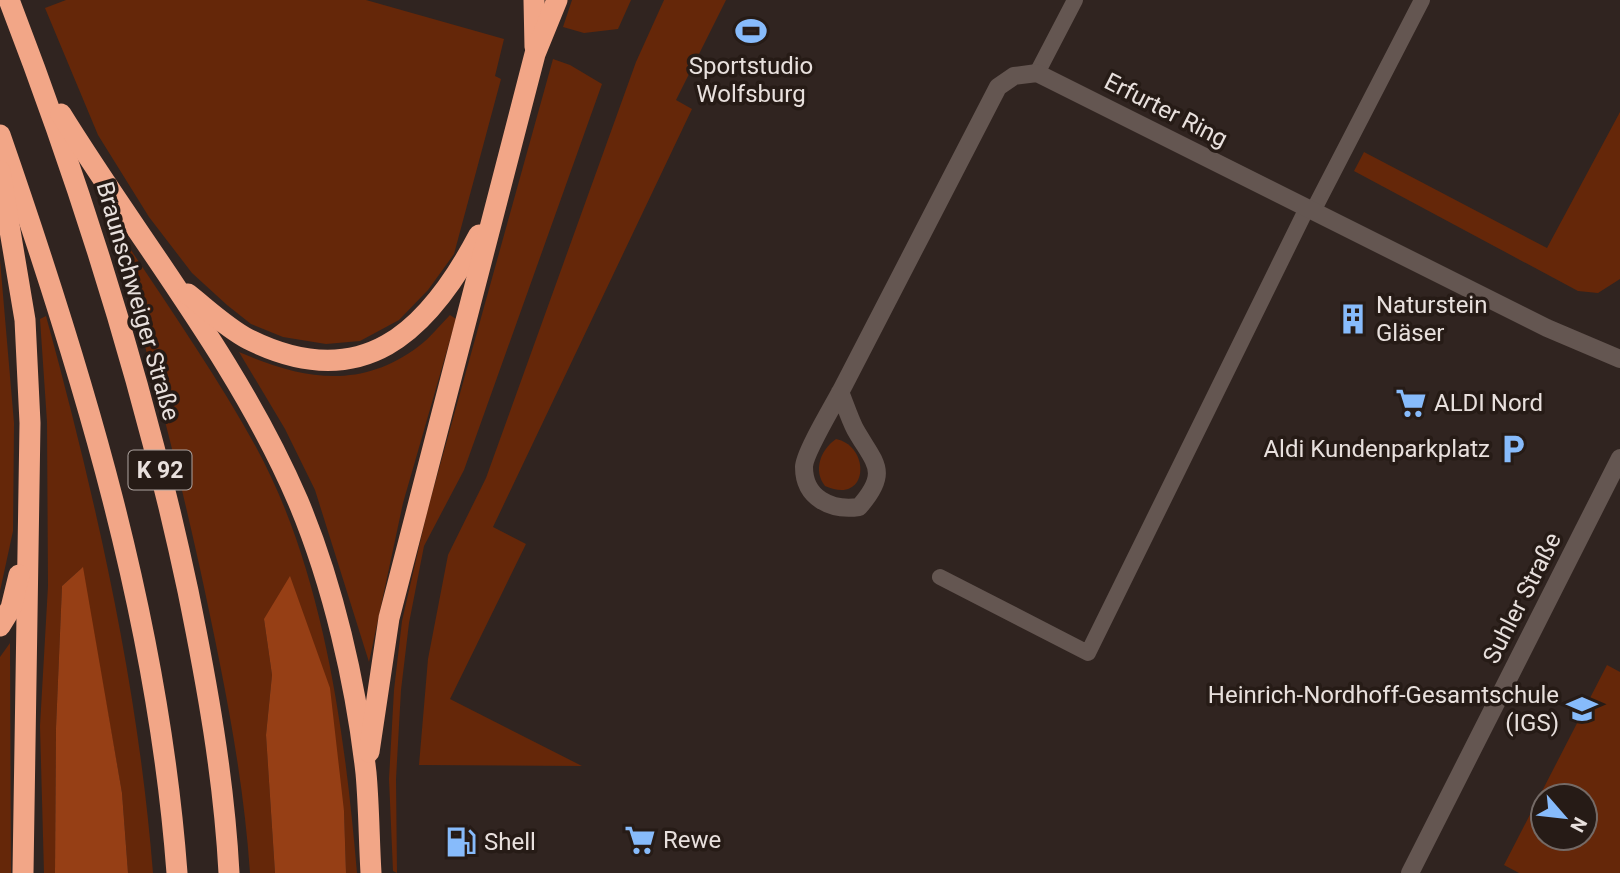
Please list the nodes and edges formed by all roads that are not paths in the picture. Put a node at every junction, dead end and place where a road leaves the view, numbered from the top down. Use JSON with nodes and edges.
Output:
{"nodes":[{"id":1,"x":9,"y":0,"type":"edge"},
{"id":2,"x":534,"y":0,"type":"edge"},
{"id":3,"x":557,"y":0,"type":"edge"},
{"id":4,"x":1075,"y":0,"type":"edge"},
{"id":5,"x":1422,"y":0,"type":"edge"},
{"id":6,"x":535,"y":54,"type":"junction"},
{"id":7,"x":1037,"y":73,"type":"junction"},
{"id":8,"x":39,"y":79,"type":"junction"},
{"id":9,"x":0,"y":135,"type":"edge"},
{"id":10,"x":0,"y":169,"type":"edge"},
{"id":11,"x":496,"y":202,"type":"junction"},
{"id":12,"x":1310,"y":210,"type":"junction"},
{"id":13,"x":178,"y":287,"type":"junction"},
{"id":14,"x":1620,"y":359,"type":"edge"},
{"id":15,"x":840,"y":392,"type":"junction"},
{"id":16,"x":1620,"y":458,"type":"edge"},
{"id":17,"x":29,"y":532,"type":"junction"},
{"id":18,"x":940,"y":577,"type":"dead end"},
{"id":19,"x":0,"y":626,"type":"edge"},
{"id":20,"x":366,"y":772,"type":"junction"},
{"id":21,"x":23,"y":873,"type":"edge"},
{"id":22,"x":177,"y":873,"type":"edge"},
{"id":23,"x":229,"y":873,"type":"edge"},
{"id":24,"x":371,"y":873,"type":"edge"},
{"id":25,"x":1410,"y":873,"type":"edge"}],
"edges":[{"from":1,"to":8,"type":"highway","name":"Braunschweiger Straße","number":"K 92"},
{"from":2,"to":6,"type":"highway"},
{"from":3,"to":6,"type":"highway"},
{"from":4,"to":7,"type":"lane"},
{"from":5,"to":12,"type":"lane"},
{"from":6,"to":11,"type":"highway"},
{"from":7,"to":12,"type":"street","name":"Erfurter Ring"},
{"from":7,"to":15,"type":"street"},
{"from":8,"to":13,"type":"highway"},
{"from":8,"to":23,"type":"highway","name":"Braunschweiger Straße","number":"K 92"},
{"from":9,"to":22,"type":"highway","number":"K 92"},
{"from":10,"to":17,"type":"highway"},
{"from":11,"to":13,"type":"highway"},
{"from":11,"to":20,"type":"highway"},
{"from":12,"to":14,"type":"street","name":"Erfurter Ring"},
{"from":12,"to":18,"type":"lane"},
{"from":13,"to":20,"type":"highway"},
{"from":15,"to":15,"type":"street"},
{"from":16,"to":25,"type":"street","name":"Suhler Straße"},
{"from":17,"to":19,"type":"highway"},
{"from":17,"to":21,"type":"highway"},
{"from":20,"to":24,"type":"highway"}]}
